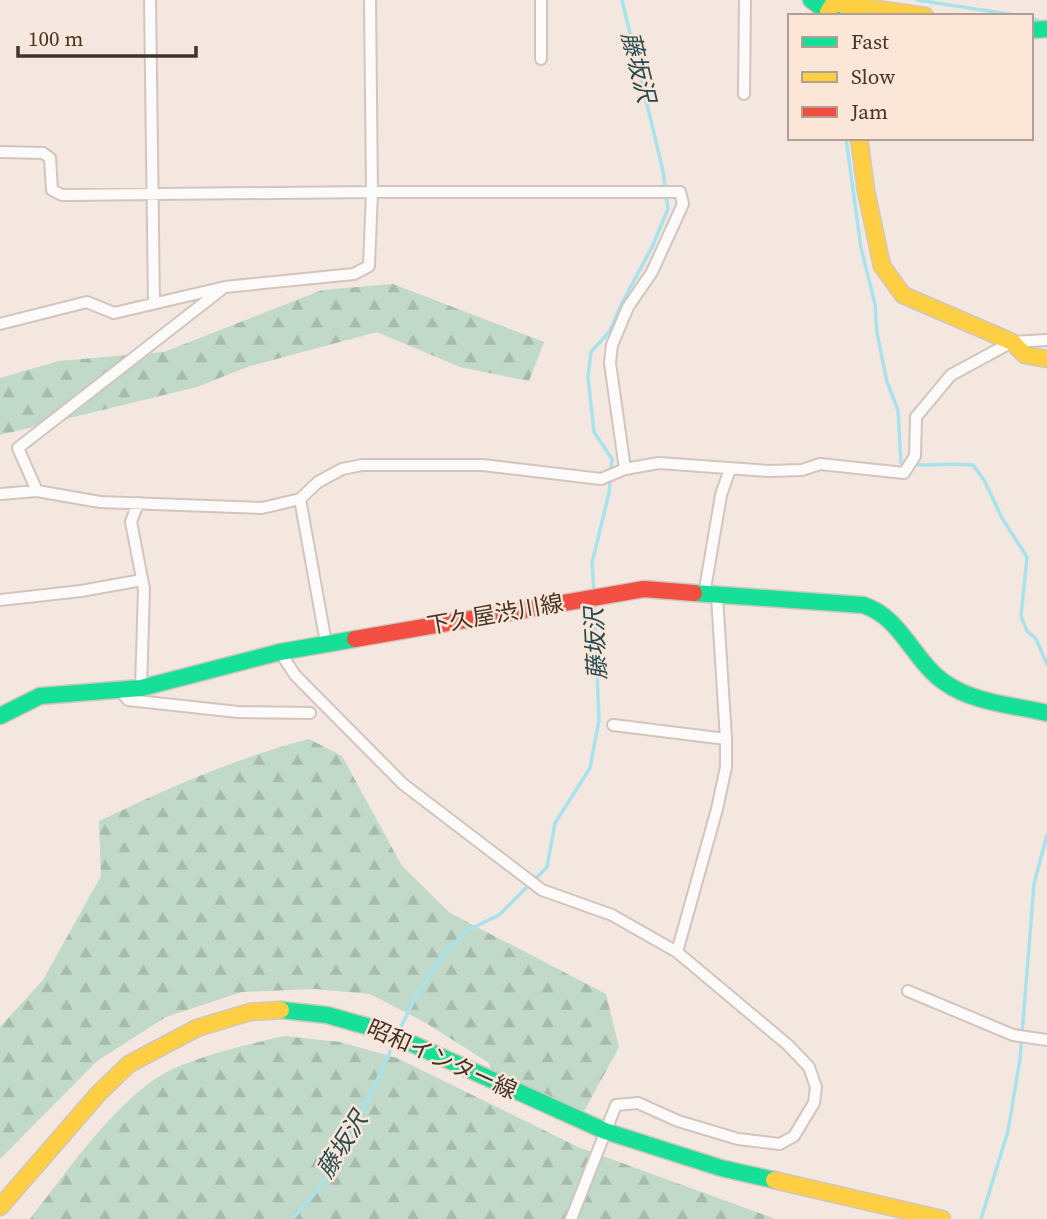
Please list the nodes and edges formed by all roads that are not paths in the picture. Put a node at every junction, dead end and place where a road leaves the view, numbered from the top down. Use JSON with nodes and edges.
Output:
{"nodes":[{"id":1,"x":150,"y":0,"type":"edge"},
{"id":2,"x":370,"y":0,"type":"edge"},
{"id":3,"x":541,"y":0,"type":"edge"},
{"id":4,"x":745,"y":0,"type":"edge"},
{"id":5,"x":811,"y":0,"type":"edge"},
{"id":6,"x":832,"y":8,"type":"edge"},
{"id":7,"x":902,"y":14,"type":"edge"},
{"id":8,"x":541,"y":60,"type":"dead end"},
{"id":9,"x":744,"y":94,"type":"dead end"},
{"id":10,"x":859,"y":140,"type":"edge"},
{"id":11,"x":0,"y":152,"type":"edge"},
{"id":12,"x":372,"y":192,"type":"junction"},
{"id":13,"x":152,"y":194,"type":"junction"},
{"id":14,"x":225,"y":287,"type":"junction"},
{"id":15,"x":153,"y":303,"type":"junction"},
{"id":16,"x":0,"y":324,"type":"edge"},
{"id":17,"x":1047,"y":340,"type":"edge"},
{"id":18,"x":1013,"y":342,"type":"junction"},
{"id":19,"x":1047,"y":359,"type":"edge"},
{"id":20,"x":730,"y":469,"type":"junction"},
{"id":21,"x":625,"y":470,"type":"junction"},
{"id":22,"x":37,"y":491,"type":"junction"},
{"id":23,"x":0,"y":494,"type":"edge"},
{"id":24,"x":300,"y":499,"type":"junction"},
{"id":25,"x":138,"y":503,"type":"junction"},
{"id":26,"x":142,"y":580,"type":"junction"},
{"id":27,"x":710,"y":595,"type":"junction"},
{"id":28,"x":0,"y":600,"type":"edge"},
{"id":29,"x":326,"y":643,"type":"junction"},
{"id":30,"x":280,"y":652,"type":"junction"},
{"id":31,"x":118,"y":688,"type":"junction"},
{"id":32,"x":141,"y":688,"type":"junction"},
{"id":33,"x":310,"y":713,"type":"dead end"},
{"id":34,"x":1047,"y":713,"type":"edge"},
{"id":35,"x":0,"y":716,"type":"edge"},
{"id":36,"x":613,"y":725,"type":"dead end"},
{"id":37,"x":726,"y":739,"type":"junction"},
{"id":38,"x":677,"y":951,"type":"junction"},
{"id":39,"x":908,"y":991,"type":"dead end"},
{"id":40,"x":1047,"y":1040,"type":"edge"},
{"id":41,"x":605,"y":1130,"type":"junction"},
{"id":42,"x":0,"y":1207,"type":"edge"},
{"id":43,"x":571,"y":1219,"type":"edge"},
{"id":44,"x":942,"y":1219,"type":"edge"}],
"edges":[{"from":1,"to":13,"type":"street"},
{"from":2,"to":12,"type":"street"},
{"from":3,"to":8,"type":"street"},
{"from":4,"to":9,"type":"street"},
{"from":5,"to":6,"type":"main road"},
{"from":6,"to":7,"type":"main road"},
{"from":10,"to":18,"type":"main road"},
{"from":11,"to":13,"type":"street"},
{"from":12,"to":13,"type":"street"},
{"from":12,"to":14,"type":"street"},
{"from":12,"to":21,"type":"street"},
{"from":13,"to":15,"type":"street"},
{"from":14,"to":15,"type":"street"},
{"from":14,"to":22,"type":"street"},
{"from":15,"to":16,"type":"street"},
{"from":17,"to":18,"type":"street"},
{"from":18,"to":19,"type":"main road"},
{"from":18,"to":20,"type":"street"},
{"from":20,"to":21,"type":"street"},
{"from":20,"to":27,"type":"street"},
{"from":21,"to":24,"type":"street"},
{"from":22,"to":23,"type":"street"},
{"from":22,"to":25,"type":"street"},
{"from":24,"to":25,"type":"street"},
{"from":24,"to":29,"type":"street"},
{"from":25,"to":26,"type":"street"},
{"from":26,"to":28,"type":"street"},
{"from":26,"to":32,"type":"street"},
{"from":27,"to":29,"type":"main road","name":"下久屋渋川線"},
{"from":27,"to":34,"type":"main road","name":"下久屋渋川線"},
{"from":27,"to":37,"type":"street"},
{"from":29,"to":30,"type":"main road","name":"下久屋渋川線"},
{"from":30,"to":32,"type":"main road","name":"下久屋渋川線"},
{"from":30,"to":38,"type":"street"},
{"from":31,"to":32,"type":"main road","name":"下久屋渋川線"},
{"from":31,"to":33,"type":"street"},
{"from":31,"to":35,"type":"main road","name":"下久屋渋川線"},
{"from":36,"to":37,"type":"street"},
{"from":37,"to":38,"type":"street"},
{"from":38,"to":41,"type":"street"},
{"from":39,"to":40,"type":"street"},
{"from":41,"to":42,"type":"main road","name":"昭和インター線"},
{"from":41,"to":43,"type":"street"},
{"from":41,"to":44,"type":"main road","name":"昭和インター線"}]}
